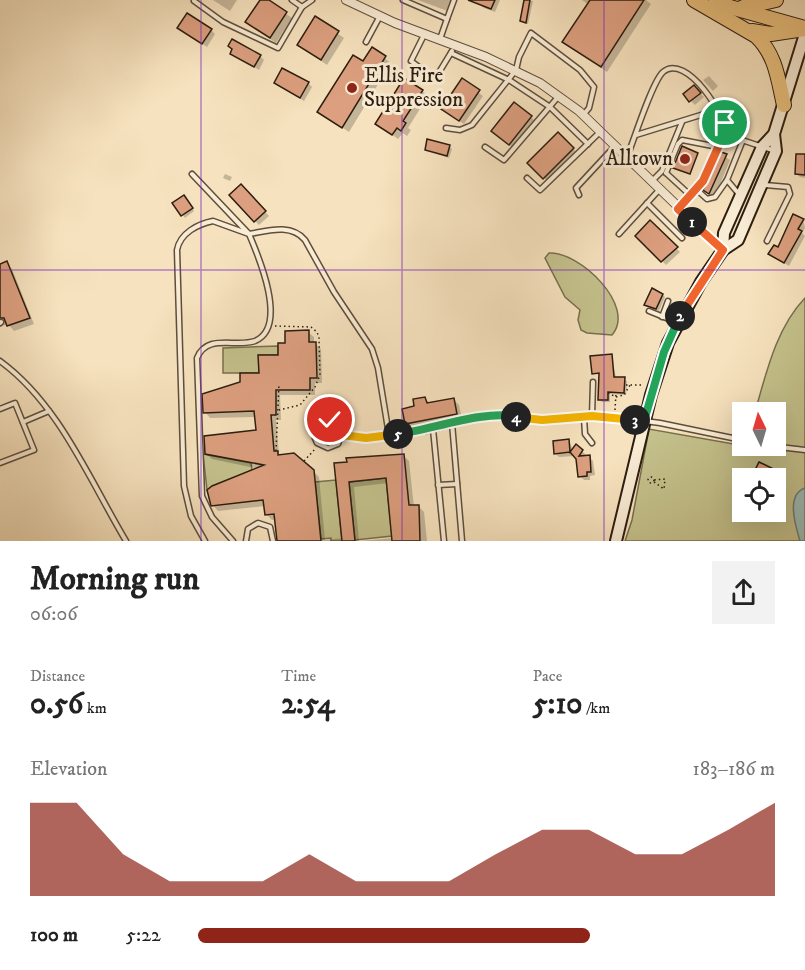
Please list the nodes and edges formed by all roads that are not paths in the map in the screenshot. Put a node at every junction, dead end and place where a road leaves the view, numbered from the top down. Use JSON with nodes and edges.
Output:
{"nodes":[{"id":1,"x":292,"y":0,"type":"edge"},
{"id":2,"x":312,"y":0,"type":"edge"},
{"id":3,"x":403,"y":0,"type":"edge"},
{"id":4,"x":454,"y":0,"type":"edge"},
{"id":5,"x":694,"y":0,"type":"edge"},
{"id":6,"x":716,"y":0,"type":"edge"},
{"id":7,"x":776,"y":0,"type":"edge"},
{"id":8,"x":194,"y":1,"type":"edge"},
{"id":9,"x":352,"y":1,"type":"edge"},
{"id":10,"x":302,"y":7,"type":"junction"},
{"id":11,"x":730,"y":7,"type":"junction"},
{"id":12,"x":381,"y":16,"type":"junction"},
{"id":13,"x":447,"y":19,"type":"junction"},
{"id":14,"x":805,"y":28,"type":"edge"},
{"id":15,"x":747,"y":30,"type":"junction"},
{"id":16,"x":424,"y":33,"type":"junction"},
{"id":17,"x":805,"y":34,"type":"edge"},
{"id":18,"x":440,"y":39,"type":"junction"},
{"id":19,"x":366,"y":42,"type":"dead end"},
{"id":20,"x":453,"y":49,"type":"junction"},
{"id":21,"x":516,"y":70,"type":"junction"},
{"id":22,"x":509,"y":80,"type":"junction"},
{"id":23,"x":559,"y":96,"type":"junction"},
{"id":24,"x":784,"y":105,"type":"junction"},
{"id":25,"x":550,"y":107,"type":"junction"},
{"id":26,"x":717,"y":110,"type":"junction"},
{"id":27,"x":583,"y":115,"type":"junction"},
{"id":28,"x":682,"y":121,"type":"junction"},
{"id":29,"x":446,"y":128,"type":"dead end"},
{"id":30,"x":600,"y":131,"type":"junction"},
{"id":31,"x":724,"y":134,"type":"junction"},
{"id":32,"x":774,"y":134,"type":"junction"},
{"id":33,"x":636,"y":135,"type":"junction"},
{"id":34,"x":743,"y":140,"type":"junction"},
{"id":35,"x":588,"y":144,"type":"junction"},
{"id":36,"x":616,"y":146,"type":"junction"},
{"id":37,"x":485,"y":147,"type":"dead end"},
{"id":38,"x":718,"y":147,"type":"junction"},
{"id":39,"x":762,"y":147,"type":"junction"},
{"id":40,"x":776,"y":152,"type":"junction"},
{"id":41,"x":627,"y":157,"type":"junction"},
{"id":42,"x":664,"y":172,"type":"junction"},
{"id":43,"x":192,"y":174,"type":"dead end"},
{"id":44,"x":527,"y":178,"type":"dead end"},
{"id":45,"x":749,"y":179,"type":"junction"},
{"id":46,"x":727,"y":180,"type":"junction"},
{"id":47,"x":651,"y":182,"type":"junction"},
{"id":48,"x":763,"y":185,"type":"junction"},
{"id":49,"x":659,"y":189,"type":"junction"},
{"id":50,"x":697,"y":190,"type":"junction"},
{"id":51,"x":579,"y":195,"type":"dead end"},
{"id":52,"x":690,"y":195,"type":"junction"},
{"id":53,"x":741,"y":197,"type":"junction"},
{"id":54,"x":647,"y":203,"type":"junction"},
{"id":55,"x":678,"y":209,"type":"junction"},
{"id":56,"x":249,"y":234,"type":"junction"},
{"id":57,"x":619,"y":234,"type":"dead end"},
{"id":58,"x":682,"y":238,"type":"dead end"},
{"id":59,"x":767,"y":241,"type":"dead end"},
{"id":60,"x":723,"y":250,"type":"junction"},
{"id":61,"x":668,"y":301,"type":"dead end"},
{"id":62,"x":649,"y":311,"type":"dead end"},
{"id":63,"x":662,"y":317,"type":"junction"},
{"id":64,"x":677,"y":322,"type":"junction"},
{"id":65,"x":0,"y":361,"type":"edge"},
{"id":66,"x":593,"y":382,"type":"dead end"},
{"id":67,"x":0,"y":409,"type":"edge"},
{"id":68,"x":49,"y":411,"type":"junction"},
{"id":69,"x":592,"y":416,"type":"junction"},
{"id":70,"x":584,"y":418,"type":"junction"},
{"id":71,"x":644,"y":421,"type":"junction"},
{"id":72,"x":22,"y":422,"type":"junction"},
{"id":73,"x":452,"y":423,"type":"junction"},
{"id":74,"x":433,"y":429,"type":"junction"},
{"id":75,"x":342,"y":435,"type":"junction"},
{"id":76,"x":389,"y":435,"type":"junction"},
{"id":77,"x":732,"y":438,"type":"edge"},
{"id":78,"x":592,"y":443,"type":"dead end"},
{"id":79,"x":786,"y":448,"type":"edge"},
{"id":80,"x":805,"y":450,"type":"edge"},
{"id":81,"x":0,"y":463,"type":"edge"},
{"id":82,"x":457,"y":484,"type":"junction"},
{"id":83,"x":438,"y":485,"type":"junction"},
{"id":84,"x":126,"y":541,"type":"edge"},
{"id":85,"x":205,"y":541,"type":"edge"},
{"id":86,"x":233,"y":541,"type":"edge"},
{"id":87,"x":246,"y":541,"type":"edge"},
{"id":88,"x":273,"y":541,"type":"edge"},
{"id":89,"x":444,"y":541,"type":"edge"},
{"id":90,"x":462,"y":541,"type":"edge"},
{"id":91,"x":616,"y":541,"type":"edge"}],
"edges":[{"from":1,"to":10,"type":"lane"},
{"from":2,"to":10,"type":"lane"},
{"from":3,"to":13,"type":"lane"},
{"from":4,"to":13,"type":"lane"},
{"from":5,"to":15,"type":"highway"},
{"from":6,"to":11,"type":"highway"},
{"from":7,"to":11,"type":"highway"},
{"from":8,"to":10,"type":"lane"},
{"from":9,"to":12,"type":"street"},
{"from":11,"to":14,"type":"highway"},
{"from":12,"to":16,"type":"street"},
{"from":12,"to":19,"type":"lane"},
{"from":13,"to":18,"type":"lane"},
{"from":14,"to":15,"type":"highway"},
{"from":15,"to":24,"type":"highway"},
{"from":16,"to":18,"type":"street"},
{"from":16,"to":20,"type":"lane"},
{"from":17,"to":24,"type":"main road"},
{"from":18,"to":20,"type":"street"},
{"from":20,"to":21,"type":"street"},
{"from":20,"to":22,"type":"lane"},
{"from":21,"to":22,"type":"lane"},
{"from":21,"to":23,"type":"street"},
{"from":21,"to":27,"type":"lane"},
{"from":22,"to":25,"type":"lane"},
{"from":22,"to":29,"type":"lane"},
{"from":23,"to":25,"type":"lane"},
{"from":23,"to":27,"type":"street"},
{"from":24,"to":32,"type":"main road"},
{"from":25,"to":35,"type":"lane"},
{"from":25,"to":37,"type":"lane"},
{"from":26,"to":28,"type":"lane"},
{"from":26,"to":31,"type":"lane"},
{"from":26,"to":33,"type":"lane"},
{"from":27,"to":30,"type":"street"},
{"from":28,"to":33,"type":"lane"},
{"from":28,"to":42,"type":"lane"},
{"from":30,"to":35,"type":"lane"},
{"from":30,"to":36,"type":"street"},
{"from":31,"to":34,"type":"lane"},
{"from":31,"to":38,"type":"lane"},
{"from":32,"to":39,"type":"main road"},
{"from":32,"to":40,"type":"main road"},
{"from":33,"to":41,"type":"lane"},
{"from":34,"to":39,"type":"lane"},
{"from":34,"to":46,"type":"lane"},
{"from":35,"to":44,"type":"lane"},
{"from":36,"to":41,"type":"street"},
{"from":36,"to":51,"type":"lane"},
{"from":38,"to":42,"type":"lane"},
{"from":38,"to":50,"type":"lane"},
{"from":39,"to":40,"type":"lane"},
{"from":39,"to":45,"type":"main road"},
{"from":40,"to":48,"type":"main road"},
{"from":41,"to":47,"type":"street"},
{"from":42,"to":47,"type":"lane"},
{"from":42,"to":52,"type":"lane"},
{"from":43,"to":56,"type":"lane"},
{"from":45,"to":48,"type":"main road"},
{"from":45,"to":53,"type":"main road"},
{"from":46,"to":50,"type":"lane"},
{"from":46,"to":53,"type":"lane"},
{"from":47,"to":49,"type":"street"},
{"from":48,"to":59,"type":"lane"},
{"from":48,"to":60,"type":"main road"},
{"from":49,"to":54,"type":"lane"},
{"from":49,"to":55,"type":"street"},
{"from":50,"to":52,"type":"lane"},
{"from":52,"to":55,"type":"lane"},
{"from":53,"to":60,"type":"main road"},
{"from":54,"to":57,"type":"lane"},
{"from":54,"to":58,"type":"lane"},
{"from":55,"to":60,"type":"street"},
{"from":56,"to":76,"type":"lane"},
{"from":56,"to":85,"type":"lane"},
{"from":56,"to":86,"type":"lane"},
{"from":60,"to":64,"type":"main road"},
{"from":61,"to":63,"type":"lane"},
{"from":62,"to":63,"type":"lane"},
{"from":63,"to":64,"type":"lane"},
{"from":64,"to":71,"type":"main road"},
{"from":65,"to":68,"type":"lane"},
{"from":66,"to":69,"type":"lane"},
{"from":67,"to":72,"type":"lane"},
{"from":68,"to":72,"type":"lane"},
{"from":68,"to":84,"type":"lane"},
{"from":69,"to":70,"type":"lane"},
{"from":69,"to":71,"type":"lane"},
{"from":70,"to":73,"type":"lane"},
{"from":70,"to":78,"type":"lane"},
{"from":71,"to":77,"type":"lane"},
{"from":71,"to":91,"type":"main road"},
{"from":72,"to":81,"type":"lane"},
{"from":73,"to":74,"type":"lane"},
{"from":73,"to":82,"type":"lane"},
{"from":74,"to":76,"type":"lane"},
{"from":74,"to":83,"type":"lane"},
{"from":75,"to":75,"type":"lane"},
{"from":75,"to":76,"type":"lane"},
{"from":79,"to":80,"type":"lane"},
{"from":82,"to":83,"type":"lane"},
{"from":82,"to":90,"type":"lane"},
{"from":83,"to":89,"type":"lane"},
{"from":87,"to":88,"type":"lane"}]}
